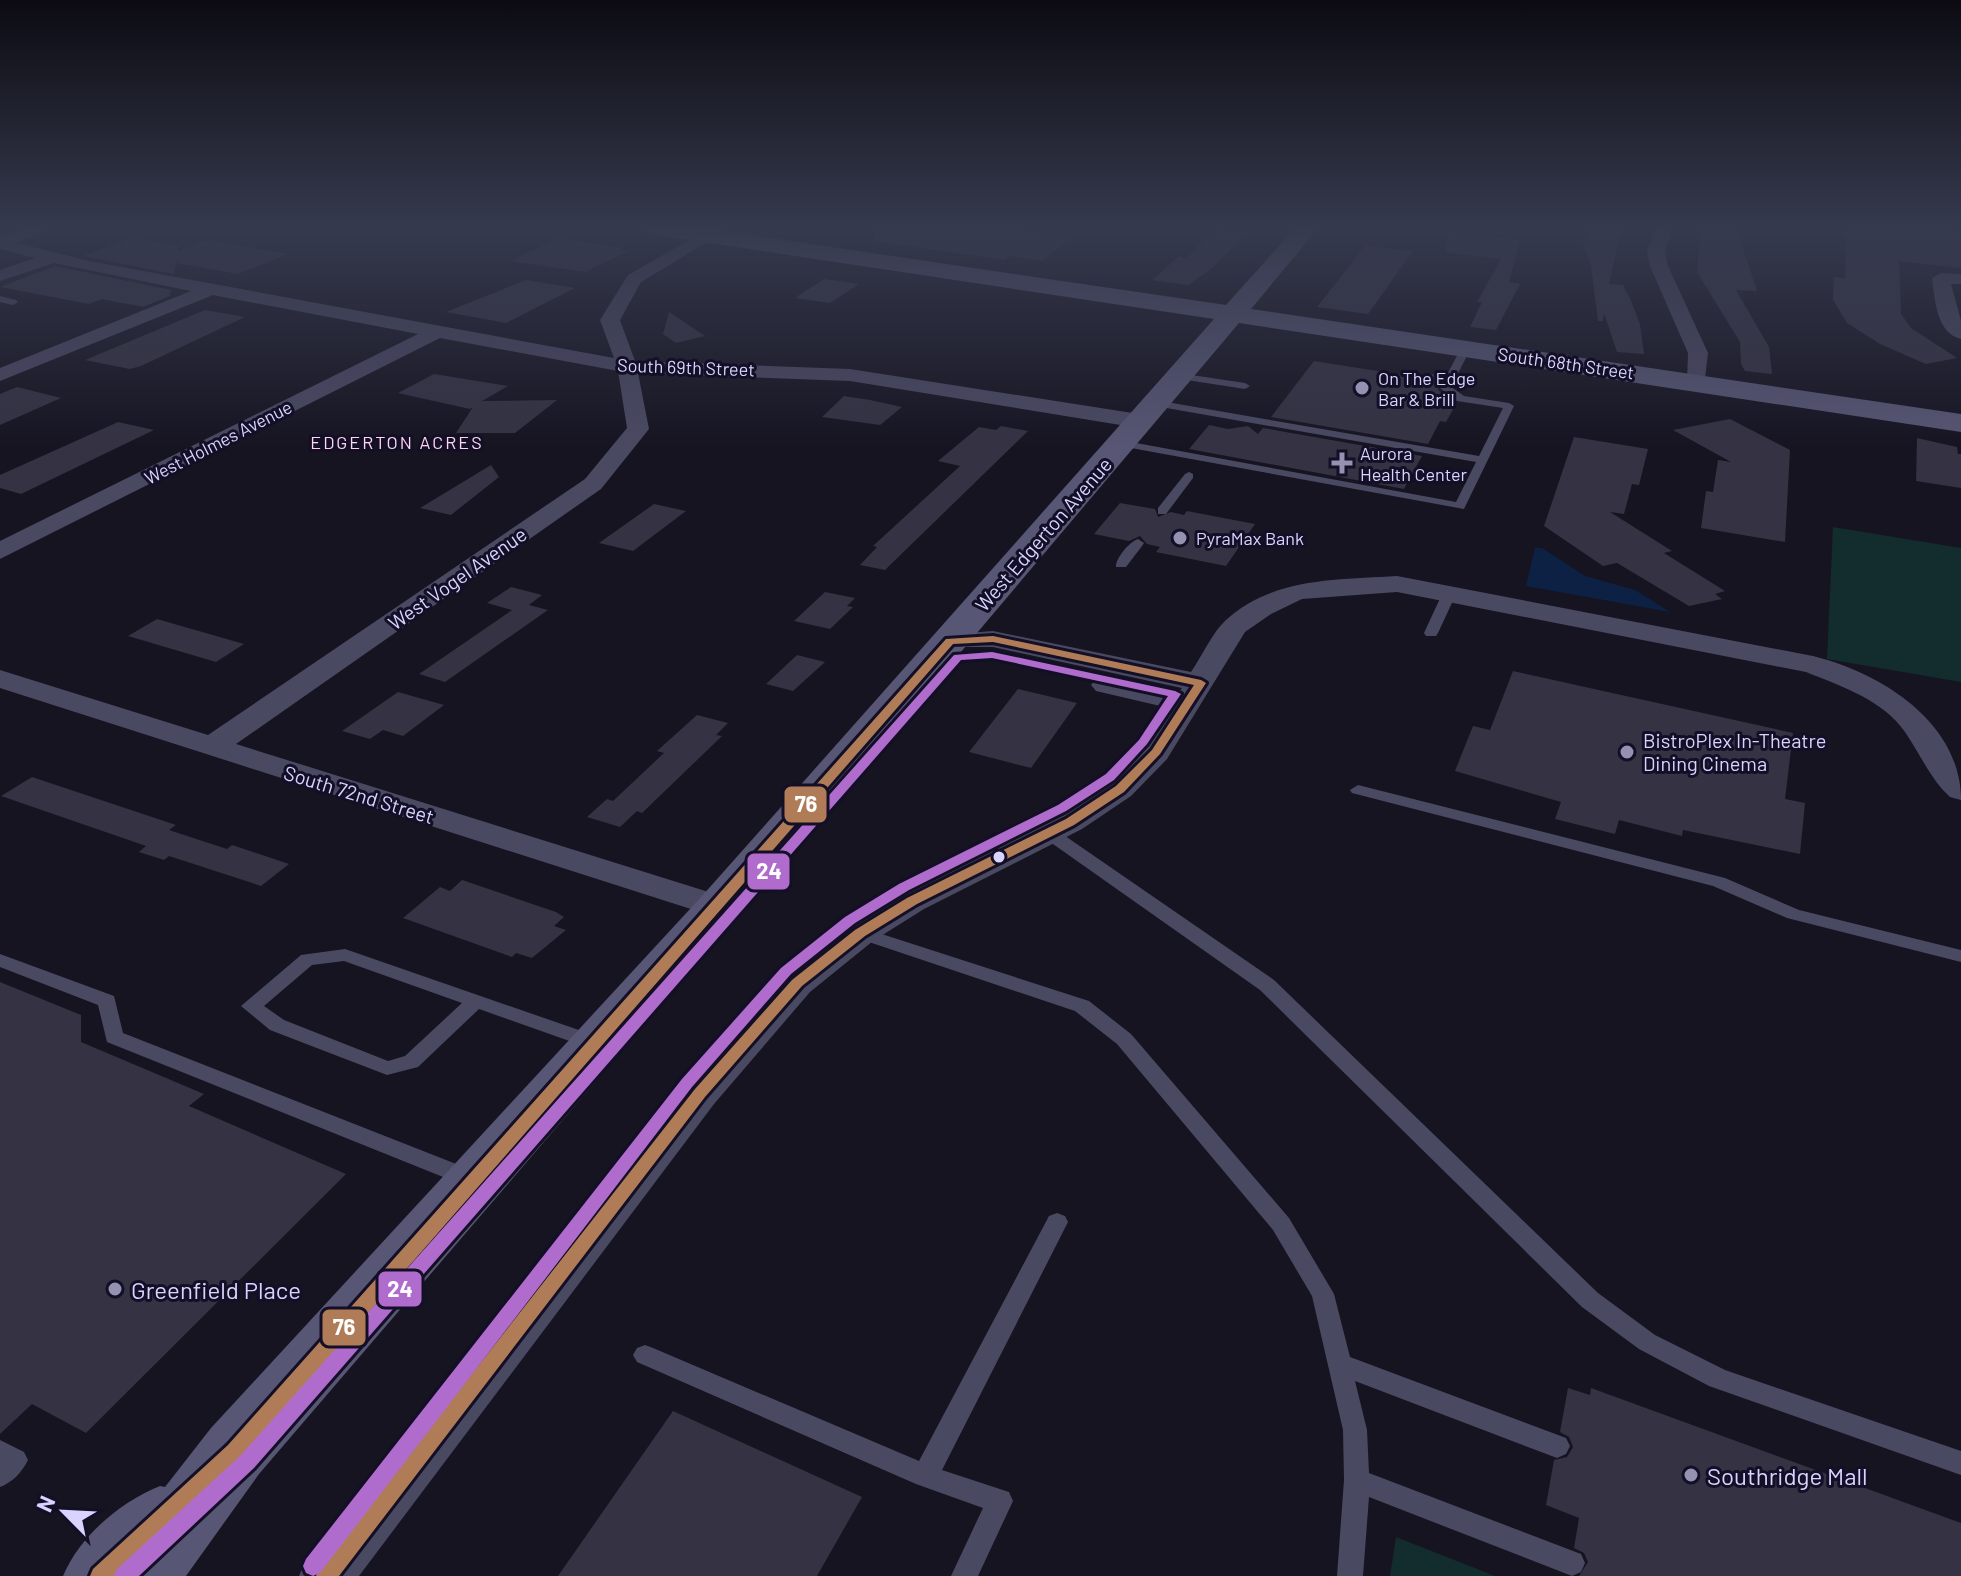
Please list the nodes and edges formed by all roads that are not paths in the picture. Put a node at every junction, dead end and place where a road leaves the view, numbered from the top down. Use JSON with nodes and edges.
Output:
{"nodes":[{"id":1,"x":7,"y":301,"type":"edge"},
{"id":2,"x":183,"y":301,"type":"edge"},
{"id":3,"x":271,"y":301,"type":"edge"},
{"id":4,"x":621,"y":301,"type":"edge"},
{"id":5,"x":1154,"y":301,"type":"edge"},
{"id":6,"x":1243,"y":301,"type":"edge"},
{"id":7,"x":1674,"y":301,"type":"edge"},
{"id":8,"x":1945,"y":301,"type":"edge"},
{"id":9,"x":13,"y":302,"type":"dead end"},
{"id":10,"x":1232,"y":313,"type":"junction"},
{"id":11,"x":436,"y":332,"type":"junction"},
{"id":12,"x":1961,"y":333,"type":"edge"},
{"id":13,"x":1466,"y":348,"type":"junction"},
{"id":14,"x":627,"y":367,"type":"junction"},
{"id":15,"x":0,"y":375,"type":"edge"},
{"id":16,"x":1178,"y":376,"type":"junction"},
{"id":17,"x":1697,"y":383,"type":"junction"},
{"id":18,"x":1245,"y":386,"type":"dead end"},
{"id":19,"x":1138,"y":423,"type":"junction"},
{"id":20,"x":1961,"y":423,"type":"edge"},
{"id":21,"x":1484,"y":460,"type":"junction"},
{"id":22,"x":1189,"y":476,"type":"dead end"},
{"id":23,"x":1162,"y":511,"type":"dead end"},
{"id":24,"x":1138,"y":543,"type":"dead end"},
{"id":25,"x":0,"y":551,"type":"edge"},
{"id":26,"x":1121,"y":564,"type":"dead end"},
{"id":27,"x":1450,"y":592,"type":"junction"},
{"id":28,"x":1431,"y":633,"type":"dead end"},
{"id":29,"x":950,"y":641,"type":"junction"},
{"id":30,"x":0,"y":679,"type":"edge"},
{"id":31,"x":1194,"y":693,"type":"junction"},
{"id":32,"x":211,"y":747,"type":"junction"},
{"id":33,"x":1358,"y":790,"type":"dead end"},
{"id":34,"x":1961,"y":790,"type":"edge"},
{"id":35,"x":1049,"y":833,"type":"junction"},
{"id":36,"x":719,"y":907,"type":"junction"},
{"id":37,"x":860,"y":933,"type":"junction"},
{"id":38,"x":1961,"y":956,"type":"edge"},
{"id":39,"x":0,"y":960,"type":"edge"},
{"id":40,"x":476,"y":1001,"type":"junction"},
{"id":41,"x":598,"y":1044,"type":"junction"},
{"id":42,"x":476,"y":1180,"type":"junction"},
{"id":43,"x":1057,"y":1222,"type":"dead end"},
{"id":44,"x":645,"y":1355,"type":"dead end"},
{"id":45,"x":1340,"y":1364,"type":"junction"},
{"id":46,"x":1557,"y":1446,"type":"dead end"},
{"id":47,"x":235,"y":1451,"type":"junction"},
{"id":48,"x":0,"y":1452,"type":"edge"},
{"id":49,"x":1961,"y":1463,"type":"edge"},
{"id":50,"x":0,"y":1475,"type":"edge"},
{"id":51,"x":925,"y":1476,"type":"junction"},
{"id":52,"x":1357,"y":1480,"type":"junction"},
{"id":53,"x":1572,"y":1563,"type":"dead end"},
{"id":54,"x":100,"y":1576,"type":"edge"},
{"id":55,"x":142,"y":1576,"type":"edge"},
{"id":56,"x":326,"y":1576,"type":"edge"},
{"id":57,"x":964,"y":1576,"type":"edge"},
{"id":58,"x":1350,"y":1576,"type":"edge"}],
"edges":[{"from":1,"to":9,"type":"lane"},
{"from":2,"to":15,"type":"street"},
{"from":3,"to":11,"type":"street","name":"South 69th Street"},
{"from":4,"to":14,"type":"street"},
{"from":5,"to":10,"type":"street","name":"South 68th Street"},
{"from":6,"to":10,"type":"street","name":"West Edgerton Avenue"},
{"from":7,"to":17,"type":"street"},
{"from":8,"to":12,"type":"street"},
{"from":10,"to":13,"type":"street","name":"South 68th Street"},
{"from":10,"to":16,"type":"street","name":"West Edgerton Avenue"},
{"from":11,"to":14,"type":"street","name":"South 69th Street"},
{"from":11,"to":25,"type":"street","name":"West Holmes Avenue"},
{"from":13,"to":17,"type":"street","name":"South 68th Street"},
{"from":13,"to":21,"type":"lane"},
{"from":14,"to":19,"type":"street","name":"South 69th Street"},
{"from":14,"to":32,"type":"street","name":"West Vogel Avenue"},
{"from":16,"to":18,"type":"lane"},
{"from":16,"to":19,"type":"street","name":"West Edgerton Avenue"},
{"from":17,"to":20,"type":"street","name":"South 68th Street"},
{"from":19,"to":21,"type":"lane"},
{"from":19,"to":21,"type":"lane"},
{"from":19,"to":29,"type":"street","name":"West Edgerton Avenue"},
{"from":22,"to":23,"type":"lane"},
{"from":24,"to":26,"type":"lane"},
{"from":27,"to":28,"type":"lane"},
{"from":27,"to":31,"type":"street"},
{"from":27,"to":34,"type":"street"},
{"from":29,"to":31,"type":"street"},
{"from":29,"to":36,"type":"street","name":"West Edgerton Avenue"},
{"from":30,"to":32,"type":"street","name":"South 72nd Street"},
{"from":31,"to":35,"type":"street"},
{"from":32,"to":36,"type":"street","name":"South 72nd Street"},
{"from":33,"to":38,"type":"lane"},
{"from":35,"to":37,"type":"street"},
{"from":35,"to":49,"type":"lane"},
{"from":36,"to":41,"type":"street","name":"West Edgerton Avenue"},
{"from":37,"to":45,"type":"lane"},
{"from":37,"to":56,"type":"street"},
{"from":39,"to":42,"type":"lane"},
{"from":40,"to":40,"type":"lane"},
{"from":40,"to":41,"type":"lane"},
{"from":41,"to":42,"type":"street","name":"West Edgerton Avenue"},
{"from":42,"to":47,"type":"street","name":"West Edgerton Avenue"},
{"from":43,"to":51,"type":"lane"},
{"from":44,"to":51,"type":"lane"},
{"from":45,"to":46,"type":"lane"},
{"from":45,"to":52,"type":"lane"},
{"from":47,"to":54,"type":"street","name":"West Edgerton Avenue"},
{"from":47,"to":55,"type":"street","name":"West Edgerton Avenue"},
{"from":48,"to":50,"type":"lane"},
{"from":51,"to":57,"type":"lane"},
{"from":52,"to":53,"type":"lane"},
{"from":52,"to":58,"type":"lane"}]}
